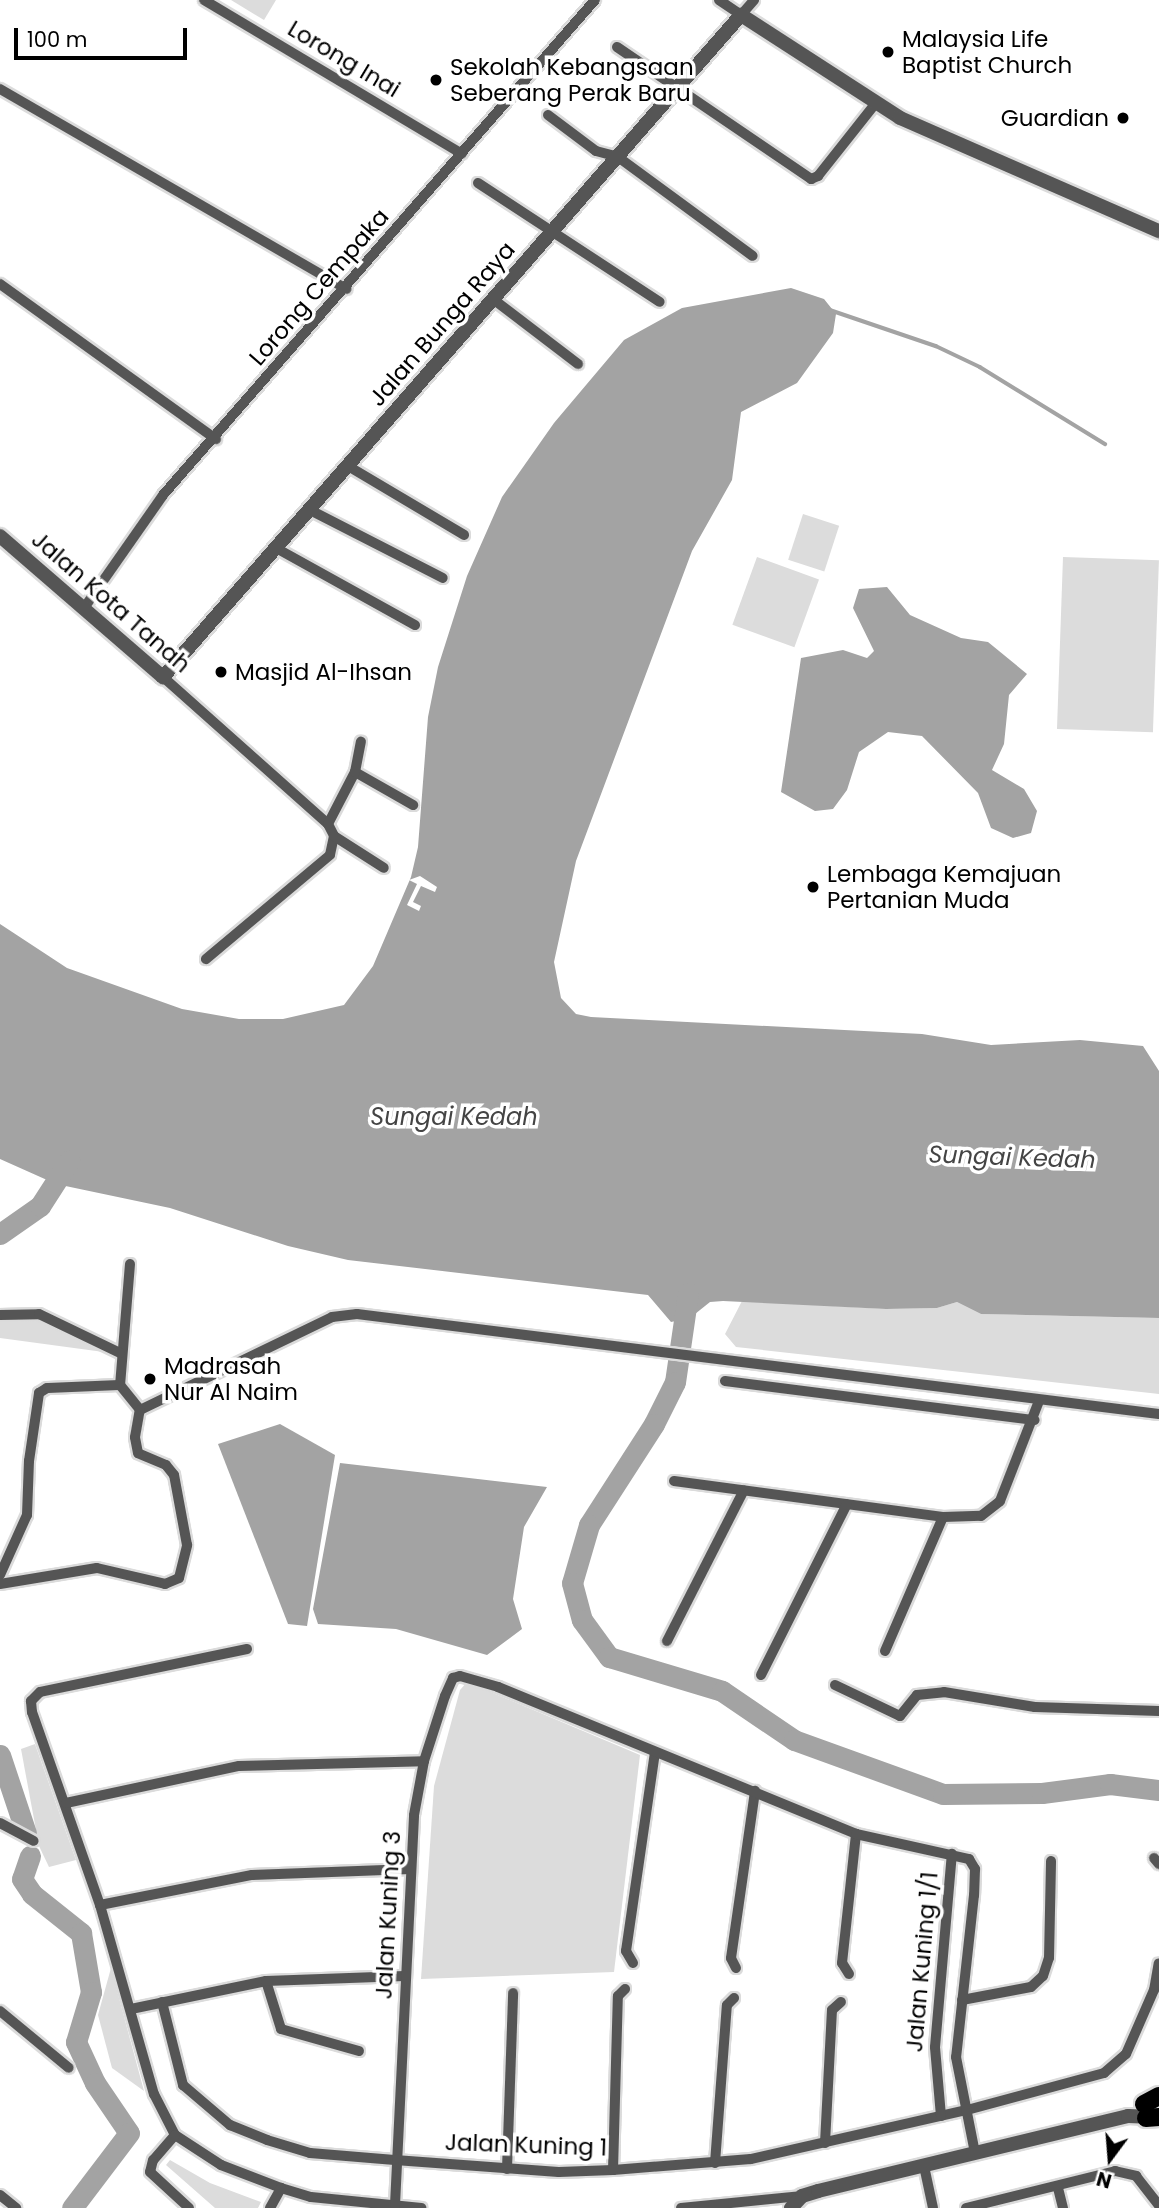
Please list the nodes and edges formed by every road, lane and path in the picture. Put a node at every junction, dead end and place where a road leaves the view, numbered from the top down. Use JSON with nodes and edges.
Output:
{"nodes":[{"id":1,"x":204,"y":0,"type":"edge"},
{"id":2,"x":595,"y":0,"type":"edge"},
{"id":3,"x":719,"y":0,"type":"edge"},
{"id":4,"x":754,"y":0,"type":"edge"},
{"id":5,"x":741,"y":15,"type":"junction"},
{"id":6,"x":617,"y":47,"type":"dead end"},
{"id":7,"x":678,"y":87,"type":"junction"},
{"id":8,"x":0,"y":89,"type":"edge"},
{"id":9,"x":875,"y":104,"type":"junction"},
{"id":10,"x":548,"y":115,"type":"dead end"},
{"id":11,"x":461,"y":154,"type":"junction"},
{"id":12,"x":618,"y":157,"type":"junction"},
{"id":13,"x":478,"y":183,"type":"dead end"},
{"id":14,"x":1159,"y":231,"type":"edge"},
{"id":15,"x":552,"y":232,"type":"junction"},
{"id":16,"x":753,"y":256,"type":"dead end"},
{"id":17,"x":0,"y":284,"type":"edge"},
{"id":18,"x":346,"y":289,"type":"junction"},
{"id":19,"x":493,"y":299,"type":"junction"},
{"id":20,"x":660,"y":303,"type":"dead end"},
{"id":21,"x":578,"y":364,"type":"dead end"},
{"id":22,"x":216,"y":439,"type":"junction"},
{"id":23,"x":348,"y":466,"type":"junction"},
{"id":24,"x":310,"y":510,"type":"junction"},
{"id":25,"x":464,"y":535,"type":"dead end"},
{"id":26,"x":0,"y":536,"type":"edge"},
{"id":27,"x":276,"y":548,"type":"junction"},
{"id":28,"x":443,"y":578,"type":"dead end"},
{"id":29,"x":84,"y":608,"type":"junction"},
{"id":30,"x":415,"y":625,"type":"dead end"},
{"id":31,"x":163,"y":677,"type":"junction"},
{"id":32,"x":361,"y":742,"type":"dead end"},
{"id":33,"x":355,"y":772,"type":"junction"},
{"id":34,"x":413,"y":804,"type":"dead end"},
{"id":35,"x":328,"y":824,"type":"junction"},
{"id":36,"x":334,"y":836,"type":"junction"},
{"id":37,"x":384,"y":867,"type":"dead end"},
{"id":38,"x":206,"y":959,"type":"dead end"},
{"id":39,"x":130,"y":1264,"type":"dead end"},
{"id":40,"x":0,"y":1315,"type":"edge"},
{"id":41,"x":120,"y":1353,"type":"junction"},
{"id":42,"x":724,"y":1381,"type":"dead end"},
{"id":43,"x":120,"y":1385,"type":"junction"},
{"id":44,"x":1039,"y":1401,"type":"junction"},
{"id":45,"x":140,"y":1410,"type":"junction"},
{"id":46,"x":1159,"y":1414,"type":"edge"},
{"id":47,"x":1035,"y":1419,"type":"junction"},
{"id":48,"x":674,"y":1480,"type":"dead end"},
{"id":49,"x":744,"y":1490,"type":"junction"},
{"id":50,"x":847,"y":1504,"type":"junction"},
{"id":51,"x":943,"y":1517,"type":"junction"},
{"id":52,"x":0,"y":1575,"type":"edge"},
{"id":53,"x":0,"y":1584,"type":"edge"},
{"id":54,"x":667,"y":1641,"type":"dead end"},
{"id":55,"x":247,"y":1650,"type":"dead end"},
{"id":56,"x":885,"y":1651,"type":"dead end"},
{"id":57,"x":761,"y":1675,"type":"dead end"},
{"id":58,"x":835,"y":1685,"type":"dead end"},
{"id":59,"x":1159,"y":1711,"type":"edge"},
{"id":60,"x":655,"y":1753,"type":"junction"},
{"id":61,"x":424,"y":1761,"type":"junction"},
{"id":62,"x":755,"y":1791,"type":"junction"},
{"id":63,"x":66,"y":1803,"type":"junction"},
{"id":64,"x":0,"y":1823,"type":"edge"},
{"id":65,"x":856,"y":1834,"type":"junction"},
{"id":66,"x":34,"y":1841,"type":"dead end"},
{"id":67,"x":952,"y":1854,"type":"junction"},
{"id":68,"x":1051,"y":1861,"type":"dead end"},
{"id":69,"x":411,"y":1869,"type":"junction"},
{"id":70,"x":100,"y":1905,"type":"junction"},
{"id":71,"x":633,"y":1963,"type":"dead end"},
{"id":72,"x":1159,"y":1963,"type":"edge"},
{"id":73,"x":736,"y":1968,"type":"dead end"},
{"id":74,"x":849,"y":1974,"type":"dead end"},
{"id":75,"x":405,"y":1976,"type":"junction"},
{"id":76,"x":265,"y":1981,"type":"junction"},
{"id":77,"x":625,"y":1989,"type":"dead end"},
{"id":78,"x":513,"y":1993,"type":"dead end"},
{"id":79,"x":734,"y":1998,"type":"dead end"},
{"id":80,"x":962,"y":2000,"type":"junction"},
{"id":81,"x":162,"y":2001,"type":"junction"},
{"id":82,"x":836,"y":2006,"type":"dead end"},
{"id":83,"x":131,"y":2009,"type":"junction"},
{"id":84,"x":0,"y":2011,"type":"edge"},
{"id":85,"x":359,"y":2051,"type":"dead end"},
{"id":86,"x":69,"y":2068,"type":"dead end"},
{"id":87,"x":967,"y":2110,"type":"junction"},
{"id":88,"x":1151,"y":2110,"type":"edge"},
{"id":89,"x":941,"y":2116,"type":"junction"},
{"id":90,"x":175,"y":2135,"type":"junction"},
{"id":91,"x":825,"y":2143,"type":"junction"},
{"id":92,"x":975,"y":2153,"type":"junction"},
{"id":93,"x":395,"y":2160,"type":"junction"},
{"id":94,"x":715,"y":2163,"type":"junction"},
{"id":95,"x":923,"y":2166,"type":"junction"},
{"id":96,"x":507,"y":2169,"type":"junction"},
{"id":97,"x":613,"y":2170,"type":"junction"},
{"id":98,"x":281,"y":2188,"type":"junction"},
{"id":99,"x":1058,"y":2188,"type":"junction"},
{"id":100,"x":0,"y":2195,"type":"edge"},
{"id":101,"x":802,"y":2196,"type":"junction"},
{"id":102,"x":1159,"y":2204,"type":"edge"},
{"id":103,"x":395,"y":2205,"type":"junction"},
{"id":104,"x":735,"y":2207,"type":"edge"},
{"id":105,"x":16,"y":2208,"type":"edge"},
{"id":106,"x":189,"y":2208,"type":"edge"},
{"id":107,"x":270,"y":2208,"type":"edge"},
{"id":108,"x":421,"y":2208,"type":"edge"},
{"id":109,"x":681,"y":2208,"type":"edge"},
{"id":110,"x":790,"y":2208,"type":"edge"},
{"id":111,"x":933,"y":2208,"type":"edge"},
{"id":112,"x":966,"y":2208,"type":"edge"},
{"id":113,"x":1063,"y":2208,"type":"edge"}],
"edges":[{"from":1,"to":11,"type":"street","name":"Lorong Inai"},
{"from":2,"to":11,"type":"street","name":"Lorong Cempaka"},
{"from":3,"to":5,"type":"street"},
{"from":4,"to":5,"type":"street","name":"Jalan Bunga Raya"},
{"from":5,"to":7,"type":"street","name":"Jalan Bunga Raya"},
{"from":5,"to":9,"type":"street"},
{"from":6,"to":7,"type":"street"},
{"from":7,"to":9,"type":"street"},
{"from":7,"to":12,"type":"street","name":"Jalan Bunga Raya"},
{"from":8,"to":18,"type":"street"},
{"from":9,"to":14,"type":"street"},
{"from":10,"to":12,"type":"street"},
{"from":11,"to":18,"type":"street","name":"Lorong Cempaka"},
{"from":12,"to":15,"type":"street","name":"Jalan Bunga Raya"},
{"from":12,"to":16,"type":"street"},
{"from":13,"to":15,"type":"street"},
{"from":15,"to":19,"type":"street","name":"Jalan Bunga Raya"},
{"from":15,"to":20,"type":"street"},
{"from":17,"to":22,"type":"street"},
{"from":18,"to":22,"type":"street","name":"Lorong Cempaka"},
{"from":19,"to":21,"type":"street"},
{"from":19,"to":23,"type":"street","name":"Jalan Bunga Raya"},
{"from":22,"to":29,"type":"street","name":"Lorong Cempaka"},
{"from":23,"to":24,"type":"street","name":"Jalan Bunga Raya"},
{"from":23,"to":25,"type":"street"},
{"from":24,"to":27,"type":"street","name":"Jalan Bunga Raya"},
{"from":24,"to":28,"type":"street"},
{"from":26,"to":29,"type":"street","name":"Jalan Kota Tanah"},
{"from":27,"to":30,"type":"street"},
{"from":27,"to":31,"type":"street","name":"Jalan Bunga Raya"},
{"from":29,"to":31,"type":"street","name":"Jalan Kota Tanah"},
{"from":31,"to":35,"type":"street","name":"Jalan Kota Tanah"},
{"from":32,"to":33,"type":"street"},
{"from":33,"to":34,"type":"street"},
{"from":33,"to":35,"type":"street"},
{"from":35,"to":36,"type":"street","name":"Jalan Kota Tanah"},
{"from":36,"to":37,"type":"street"},
{"from":36,"to":38,"type":"street"},
{"from":39,"to":41,"type":"street"},
{"from":40,"to":41,"type":"street"},
{"from":41,"to":43,"type":"street"},
{"from":42,"to":47,"type":"street"},
{"from":43,"to":45,"type":"street"},
{"from":43,"to":52,"type":"street"},
{"from":44,"to":45,"type":"street"},
{"from":44,"to":46,"type":"street"},
{"from":44,"to":47,"type":"street"},
{"from":45,"to":53,"type":"street"},
{"from":47,"to":51,"type":"street"},
{"from":48,"to":49,"type":"street"},
{"from":49,"to":50,"type":"street"},
{"from":49,"to":54,"type":"street"},
{"from":50,"to":51,"type":"street"},
{"from":50,"to":57,"type":"street"},
{"from":51,"to":56,"type":"street"},
{"from":55,"to":63,"type":"street"},
{"from":58,"to":59,"type":"street"},
{"from":60,"to":61,"type":"street","name":"Jalan Kuning 3"},
{"from":60,"to":62,"type":"street"},
{"from":60,"to":71,"type":"street"},
{"from":61,"to":63,"type":"street"},
{"from":61,"to":69,"type":"street","name":"Jalan Kuning 3"},
{"from":62,"to":65,"type":"street"},
{"from":62,"to":73,"type":"street"},
{"from":63,"to":70,"type":"street"},
{"from":64,"to":66,"type":"street"},
{"from":65,"to":67,"type":"street"},
{"from":65,"to":74,"type":"street"},
{"from":67,"to":80,"type":"street"},
{"from":67,"to":89,"type":"street","name":"Jalan Kuning 1/1"},
{"from":68,"to":80,"type":"street"},
{"from":69,"to":70,"type":"street"},
{"from":69,"to":75,"type":"street","name":"Jalan Kuning 3"},
{"from":70,"to":83,"type":"street"},
{"from":72,"to":87,"type":"street","name":"Jalan Kuning 1"},
{"from":75,"to":76,"type":"street"},
{"from":75,"to":93,"type":"street","name":"Jalan Kuning 3"},
{"from":76,"to":81,"type":"street"},
{"from":76,"to":85,"type":"street"},
{"from":77,"to":97,"type":"street"},
{"from":78,"to":96,"type":"street"},
{"from":79,"to":94,"type":"street"},
{"from":80,"to":87,"type":"street"},
{"from":81,"to":83,"type":"street"},
{"from":81,"to":93,"type":"street","name":"Jalan Kuning 1"},
{"from":82,"to":91,"type":"street"},
{"from":83,"to":90,"type":"street"},
{"from":84,"to":86,"type":"street"},
{"from":87,"to":89,"type":"street","name":"Jalan Kuning 1"},
{"from":87,"to":92,"type":"street"},
{"from":88,"to":92,"type":"street"},
{"from":89,"to":91,"type":"street","name":"Jalan Kuning 1"},
{"from":90,"to":98,"type":"street"},
{"from":90,"to":106,"type":"street"},
{"from":91,"to":94,"type":"street","name":"Jalan Kuning 1"},
{"from":92,"to":95,"type":"street"},
{"from":93,"to":96,"type":"street","name":"Jalan Kuning 1"},
{"from":93,"to":103,"type":"street","name":"Jalan Kuning 3"},
{"from":94,"to":97,"type":"street","name":"Jalan Kuning 1"},
{"from":95,"to":101,"type":"street"},
{"from":95,"to":111,"type":"street"},
{"from":96,"to":97,"type":"street","name":"Jalan Kuning 1"},
{"from":98,"to":103,"type":"street"},
{"from":98,"to":107,"type":"street"},
{"from":99,"to":102,"type":"street"},
{"from":99,"to":112,"type":"street"},
{"from":99,"to":113,"type":"street"},
{"from":100,"to":105,"type":"street"},
{"from":101,"to":104,"type":"street"},
{"from":101,"to":110,"type":"street"},
{"from":103,"to":108,"type":"street"},
{"from":104,"to":109,"type":"street"}]}
